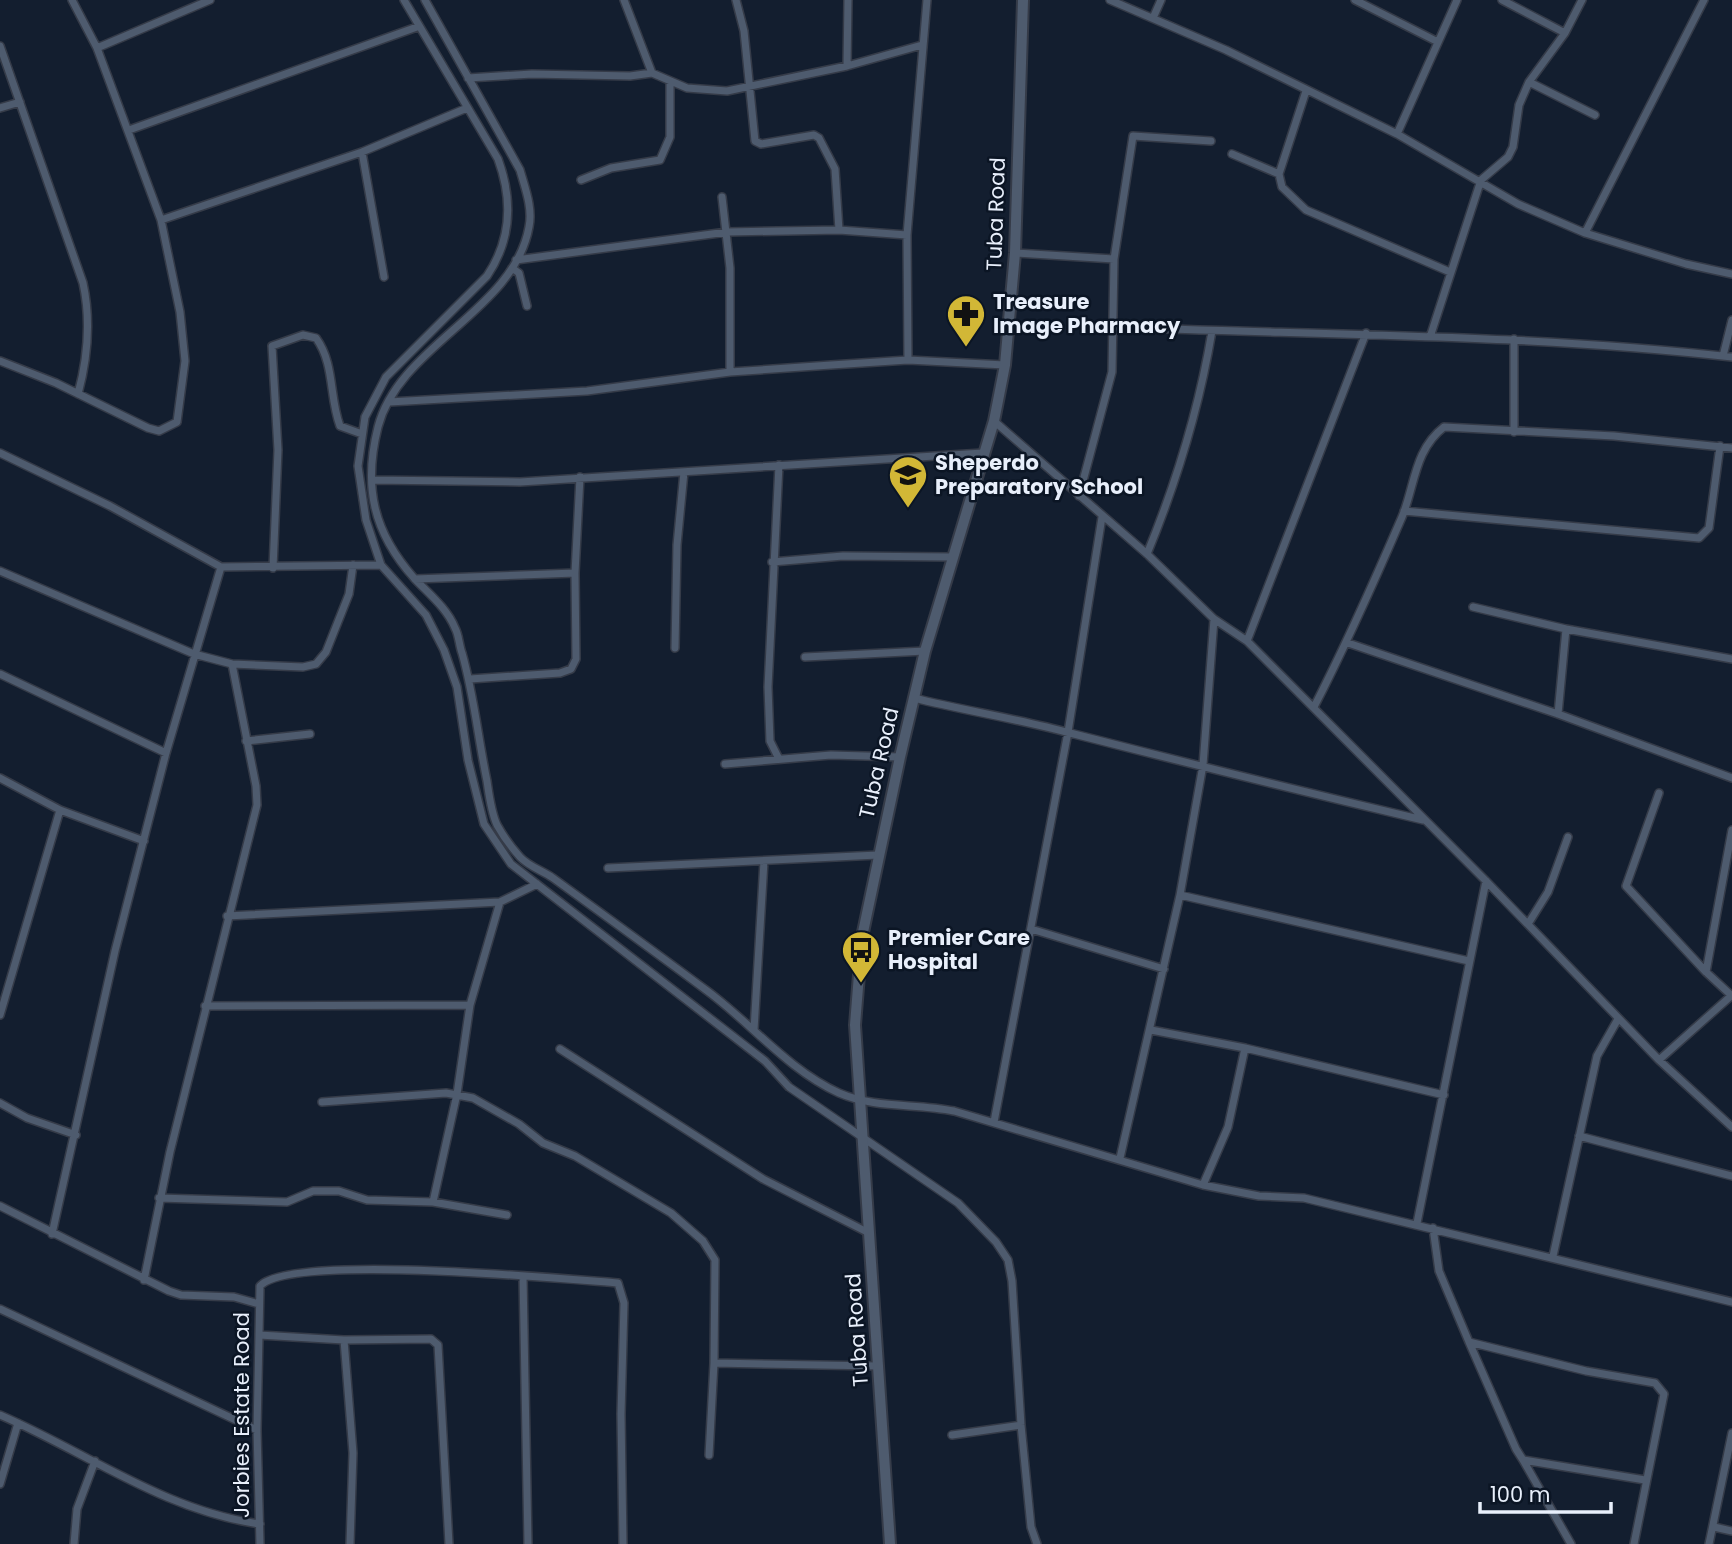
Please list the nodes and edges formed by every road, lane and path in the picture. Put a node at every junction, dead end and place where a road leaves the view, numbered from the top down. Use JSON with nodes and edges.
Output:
{"nodes":[{"id":1,"x":72,"y":0,"type":"edge"},
{"id":2,"x":210,"y":0,"type":"edge"},
{"id":3,"x":404,"y":0,"type":"edge"},
{"id":4,"x":425,"y":0,"type":"edge"},
{"id":5,"x":624,"y":0,"type":"edge"},
{"id":6,"x":736,"y":0,"type":"edge"},
{"id":7,"x":848,"y":0,"type":"edge"},
{"id":8,"x":927,"y":0,"type":"edge"},
{"id":9,"x":1023,"y":0,"type":"edge"},
{"id":10,"x":1110,"y":0,"type":"edge"},
{"id":11,"x":1161,"y":0,"type":"edge"},
{"id":12,"x":1354,"y":0,"type":"edge"},
{"id":13,"x":1457,"y":0,"type":"edge"},
{"id":14,"x":1502,"y":0,"type":"edge"},
{"id":15,"x":1582,"y":0,"type":"edge"},
{"id":16,"x":1704,"y":0,"type":"edge"},
{"id":17,"x":1153,"y":18,"type":"junction"},
{"id":18,"x":417,"y":27,"type":"junction"},
{"id":19,"x":1565,"y":33,"type":"junction"},
{"id":20,"x":1438,"y":42,"type":"junction"},
{"id":21,"x":922,"y":45,"type":"junction"},
{"id":22,"x":0,"y":46,"type":"edge"},
{"id":23,"x":97,"y":48,"type":"junction"},
{"id":24,"x":847,"y":66,"type":"junction"},
{"id":25,"x":652,"y":73,"type":"junction"},
{"id":26,"x":468,"y":78,"type":"junction"},
{"id":27,"x":670,"y":82,"type":"junction"},
{"id":28,"x":1529,"y":82,"type":"junction"},
{"id":29,"x":749,"y":86,"type":"junction"},
{"id":30,"x":1306,"y":91,"type":"junction"},
{"id":31,"x":20,"y":102,"type":"junction"},
{"id":32,"x":0,"y":108,"type":"edge"},
{"id":33,"x":467,"y":108,"type":"junction"},
{"id":34,"x":1595,"y":115,"type":"dead end"},
{"id":35,"x":130,"y":130,"type":"junction"},
{"id":36,"x":1397,"y":134,"type":"junction"},
{"id":37,"x":1211,"y":141,"type":"dead end"},
{"id":38,"x":362,"y":152,"type":"junction"},
{"id":39,"x":1231,"y":154,"type":"dead end"},
{"id":40,"x":1279,"y":174,"type":"junction"},
{"id":41,"x":581,"y":180,"type":"dead end"},
{"id":42,"x":1481,"y":180,"type":"junction"},
{"id":43,"x":722,"y":197,"type":"dead end"},
{"id":44,"x":161,"y":220,"type":"junction"},
{"id":45,"x":839,"y":230,"type":"junction"},
{"id":46,"x":727,"y":232,"type":"junction"},
{"id":47,"x":1585,"y":233,"type":"junction"},
{"id":48,"x":907,"y":235,"type":"junction"},
{"id":49,"x":1015,"y":253,"type":"junction"},
{"id":50,"x":1114,"y":259,"type":"junction"},
{"id":51,"x":514,"y":264,"type":"junction"},
{"id":52,"x":1450,"y":272,"type":"junction"},
{"id":53,"x":1732,"y":274,"type":"edge"},
{"id":54,"x":384,"y":277,"type":"dead end"},
{"id":55,"x":527,"y":306,"type":"dead end"},
{"id":56,"x":1732,"y":320,"type":"edge"},
{"id":57,"x":1111,"y":327,"type":"junction"},
{"id":58,"x":1212,"y":331,"type":"junction"},
{"id":59,"x":1366,"y":333,"type":"junction"},
{"id":60,"x":1431,"y":334,"type":"junction"},
{"id":61,"x":1514,"y":339,"type":"junction"},
{"id":62,"x":1723,"y":356,"type":"junction"},
{"id":63,"x":1732,"y":357,"type":"edge"},
{"id":64,"x":908,"y":360,"type":"junction"},
{"id":65,"x":0,"y":361,"type":"edge"},
{"id":66,"x":1005,"y":365,"type":"junction"},
{"id":67,"x":730,"y":372,"type":"junction"},
{"id":68,"x":78,"y":394,"type":"junction"},
{"id":69,"x":389,"y":402,"type":"junction"},
{"id":70,"x":994,"y":421,"type":"junction"},
{"id":71,"x":1514,"y":432,"type":"junction"},
{"id":72,"x":362,"y":434,"type":"junction"},
{"id":73,"x":1720,"y":446,"type":"junction"},
{"id":74,"x":1732,"y":448,"type":"edge"},
{"id":75,"x":0,"y":453,"type":"edge"},
{"id":76,"x":983,"y":453,"type":"junction"},
{"id":77,"x":779,"y":465,"type":"junction"},
{"id":78,"x":684,"y":472,"type":"junction"},
{"id":79,"x":580,"y":477,"type":"junction"},
{"id":80,"x":373,"y":480,"type":"junction"},
{"id":81,"x":1079,"y":496,"type":"junction"},
{"id":82,"x":1404,"y":511,"type":"junction"},
{"id":83,"x":1102,"y":517,"type":"junction"},
{"id":84,"x":1147,"y":554,"type":"junction"},
{"id":85,"x":952,"y":557,"type":"junction"},
{"id":86,"x":772,"y":562,"type":"junction"},
{"id":87,"x":353,"y":565,"type":"junction"},
{"id":88,"x":381,"y":565,"type":"junction"},
{"id":89,"x":221,"y":567,"type":"junction"},
{"id":90,"x":273,"y":568,"type":"junction"},
{"id":91,"x":0,"y":572,"type":"edge"},
{"id":92,"x":575,"y":573,"type":"junction"},
{"id":93,"x":415,"y":579,"type":"junction"},
{"id":94,"x":1473,"y":607,"type":"dead end"},
{"id":95,"x":1214,"y":619,"type":"junction"},
{"id":96,"x":1566,"y":629,"type":"junction"},
{"id":97,"x":1247,"y":641,"type":"junction"},
{"id":98,"x":1348,"y":643,"type":"junction"},
{"id":99,"x":675,"y":648,"type":"dead end"},
{"id":100,"x":925,"y":651,"type":"junction"},
{"id":101,"x":194,"y":654,"type":"junction"},
{"id":102,"x":805,"y":657,"type":"dead end"},
{"id":103,"x":1732,"y":659,"type":"edge"},
{"id":104,"x":232,"y":664,"type":"junction"},
{"id":105,"x":0,"y":674,"type":"edge"},
{"id":106,"x":470,"y":679,"type":"junction"},
{"id":107,"x":914,"y":698,"type":"junction"},
{"id":108,"x":1314,"y":707,"type":"junction"},
{"id":109,"x":1558,"y":714,"type":"junction"},
{"id":110,"x":1068,"y":732,"type":"junction"},
{"id":111,"x":310,"y":734,"type":"dead end"},
{"id":112,"x":246,"y":740,"type":"junction"},
{"id":113,"x":166,"y":753,"type":"junction"},
{"id":114,"x":900,"y":757,"type":"junction"},
{"id":115,"x":779,"y":759,"type":"junction"},
{"id":116,"x":725,"y":764,"type":"dead end"},
{"id":117,"x":1203,"y":765,"type":"junction"},
{"id":118,"x":0,"y":778,"type":"edge"},
{"id":119,"x":1732,"y":778,"type":"edge"},
{"id":120,"x":1659,"y":793,"type":"dead end"},
{"id":121,"x":60,"y":810,"type":"junction"},
{"id":122,"x":1423,"y":820,"type":"junction"},
{"id":123,"x":1732,"y":830,"type":"edge"},
{"id":124,"x":1567,"y":837,"type":"dead end"},
{"id":125,"x":144,"y":841,"type":"junction"},
{"id":126,"x":878,"y":855,"type":"junction"},
{"id":127,"x":1730,"y":858,"type":"edge"},
{"id":128,"x":764,"y":860,"type":"junction"},
{"id":129,"x":608,"y":868,"type":"dead end"},
{"id":130,"x":1486,"y":881,"type":"junction"},
{"id":131,"x":537,"y":884,"type":"junction"},
{"id":132,"x":1180,"y":895,"type":"junction"},
{"id":133,"x":500,"y":902,"type":"junction"},
{"id":134,"x":227,"y":916,"type":"junction"},
{"id":135,"x":1528,"y":924,"type":"junction"},
{"id":136,"x":1031,"y":929,"type":"junction"},
{"id":137,"x":1469,"y":961,"type":"junction"},
{"id":138,"x":1164,"y":969,"type":"junction"},
{"id":139,"x":1706,"y":972,"type":"junction"},
{"id":140,"x":1732,"y":996,"type":"edge"},
{"id":141,"x":470,"y":1005,"type":"junction"},
{"id":142,"x":205,"y":1006,"type":"junction"},
{"id":143,"x":0,"y":1014,"type":"edge"},
{"id":144,"x":1618,"y":1019,"type":"junction"},
{"id":145,"x":754,"y":1030,"type":"junction"},
{"id":146,"x":1152,"y":1030,"type":"junction"},
{"id":147,"x":1245,"y":1048,"type":"junction"},
{"id":148,"x":560,"y":1049,"type":"dead end"},
{"id":149,"x":1659,"y":1060,"type":"junction"},
{"id":150,"x":457,"y":1094,"type":"junction"},
{"id":151,"x":1444,"y":1095,"type":"junction"},
{"id":152,"x":860,"y":1101,"type":"junction"},
{"id":153,"x":322,"y":1102,"type":"dead end"},
{"id":154,"x":0,"y":1103,"type":"edge"},
{"id":155,"x":994,"y":1122,"type":"junction"},
{"id":156,"x":1732,"y":1127,"type":"edge"},
{"id":157,"x":862,"y":1134,"type":"junction"},
{"id":158,"x":76,"y":1135,"type":"junction"},
{"id":159,"x":1579,"y":1136,"type":"junction"},
{"id":160,"x":1120,"y":1158,"type":"junction"},
{"id":161,"x":1732,"y":1176,"type":"edge"},
{"id":162,"x":1203,"y":1185,"type":"junction"},
{"id":163,"x":159,"y":1198,"type":"junction"},
{"id":164,"x":433,"y":1202,"type":"junction"},
{"id":165,"x":0,"y":1206,"type":"edge"},
{"id":166,"x":507,"y":1214,"type":"dead end"},
{"id":167,"x":1417,"y":1223,"type":"junction"},
{"id":168,"x":1433,"y":1228,"type":"junction"},
{"id":169,"x":52,"y":1234,"type":"junction"},
{"id":170,"x":870,"y":1234,"type":"junction"},
{"id":171,"x":1553,"y":1256,"type":"junction"},
{"id":172,"x":523,"y":1276,"type":"junction"},
{"id":173,"x":144,"y":1280,"type":"junction"},
{"id":174,"x":1732,"y":1302,"type":"edge"},
{"id":175,"x":259,"y":1304,"type":"junction"},
{"id":176,"x":0,"y":1309,"type":"edge"},
{"id":177,"x":259,"y":1335,"type":"junction"},
{"id":178,"x":344,"y":1340,"type":"junction"},
{"id":179,"x":1469,"y":1342,"type":"junction"},
{"id":180,"x":714,"y":1363,"type":"junction"},
{"id":181,"x":878,"y":1366,"type":"junction"},
{"id":182,"x":0,"y":1415,"type":"edge"},
{"id":183,"x":18,"y":1423,"type":"junction"},
{"id":184,"x":1021,"y":1425,"type":"junction"},
{"id":185,"x":257,"y":1430,"type":"junction"},
{"id":186,"x":1732,"y":1433,"type":"edge"},
{"id":187,"x":953,"y":1435,"type":"dead end"},
{"id":188,"x":709,"y":1455,"type":"dead end"},
{"id":189,"x":1523,"y":1460,"type":"junction"},
{"id":190,"x":95,"y":1461,"type":"junction"},
{"id":191,"x":1645,"y":1480,"type":"junction"},
{"id":192,"x":0,"y":1484,"type":"edge"},
{"id":193,"x":260,"y":1524,"type":"junction"},
{"id":194,"x":1714,"y":1527,"type":"junction"},
{"id":195,"x":1732,"y":1531,"type":"edge"},
{"id":196,"x":74,"y":1544,"type":"edge"},
{"id":197,"x":260,"y":1544,"type":"edge"},
{"id":198,"x":349,"y":1544,"type":"edge"},
{"id":199,"x":449,"y":1544,"type":"edge"},
{"id":200,"x":528,"y":1544,"type":"edge"},
{"id":201,"x":623,"y":1544,"type":"edge"},
{"id":202,"x":890,"y":1544,"type":"edge"},
{"id":203,"x":1037,"y":1544,"type":"edge"},
{"id":204,"x":1571,"y":1544,"type":"edge"},
{"id":205,"x":1634,"y":1544,"type":"edge"},
{"id":206,"x":1709,"y":1544,"type":"edge"}],
"edges":[{"from":1,"to":23,"type":"street"},
{"from":2,"to":23,"type":"street"},
{"from":3,"to":18,"type":"street"},
{"from":4,"to":26,"type":"street"},
{"from":5,"to":25,"type":"street"},
{"from":6,"to":29,"type":"street"},
{"from":7,"to":24,"type":"street"},
{"from":8,"to":21,"type":"street"},
{"from":9,"to":49,"type":"street","name":"Tuba Road"},
{"from":10,"to":17,"type":"street"},
{"from":11,"to":17,"type":"street"},
{"from":12,"to":20,"type":"street"},
{"from":13,"to":20,"type":"street"},
{"from":14,"to":19,"type":"street"},
{"from":15,"to":19,"type":"street"},
{"from":16,"to":47,"type":"street"},
{"from":17,"to":30,"type":"street"},
{"from":18,"to":33,"type":"street"},
{"from":18,"to":35,"type":"street"},
{"from":19,"to":28,"type":"street"},
{"from":20,"to":36,"type":"street"},
{"from":21,"to":24,"type":"street"},
{"from":21,"to":48,"type":"street"},
{"from":22,"to":31,"type":"street"},
{"from":23,"to":35,"type":"street"},
{"from":24,"to":29,"type":"street"},
{"from":25,"to":26,"type":"street"},
{"from":25,"to":27,"type":"street"},
{"from":26,"to":51,"type":"street"},
{"from":27,"to":29,"type":"street"},
{"from":27,"to":41,"type":"street"},
{"from":28,"to":34,"type":"street"},
{"from":28,"to":42,"type":"street"},
{"from":29,"to":45,"type":"street"},
{"from":30,"to":36,"type":"street"},
{"from":30,"to":40,"type":"street"},
{"from":31,"to":32,"type":"street"},
{"from":31,"to":68,"type":"street"},
{"from":33,"to":38,"type":"street"},
{"from":33,"to":72,"type":"street"},
{"from":35,"to":44,"type":"street"},
{"from":36,"to":42,"type":"street"},
{"from":37,"to":50,"type":"street"},
{"from":38,"to":44,"type":"street"},
{"from":38,"to":54,"type":"street"},
{"from":39,"to":40,"type":"street"},
{"from":40,"to":52,"type":"street"},
{"from":42,"to":47,"type":"street"},
{"from":42,"to":52,"type":"street"},
{"from":43,"to":46,"type":"street"},
{"from":44,"to":68,"type":"street"},
{"from":45,"to":46,"type":"street"},
{"from":45,"to":48,"type":"street"},
{"from":46,"to":51,"type":"street"},
{"from":46,"to":67,"type":"street"},
{"from":47,"to":53,"type":"street"},
{"from":48,"to":64,"type":"street"},
{"from":49,"to":50,"type":"street"},
{"from":49,"to":66,"type":"street","name":"Tuba Road"},
{"from":50,"to":57,"type":"street"},
{"from":51,"to":55,"type":"street"},
{"from":51,"to":69,"type":"street"},
{"from":52,"to":60,"type":"street"},
{"from":56,"to":62,"type":"street"},
{"from":57,"to":58,"type":"street"},
{"from":57,"to":81,"type":"street"},
{"from":58,"to":59,"type":"street"},
{"from":58,"to":84,"type":"street"},
{"from":59,"to":60,"type":"street"},
{"from":59,"to":97,"type":"street"},
{"from":60,"to":61,"type":"street"},
{"from":61,"to":62,"type":"street"},
{"from":61,"to":71,"type":"street"},
{"from":62,"to":63,"type":"street"},
{"from":64,"to":66,"type":"street"},
{"from":64,"to":67,"type":"street"},
{"from":65,"to":68,"type":"street"},
{"from":66,"to":70,"type":"street","name":"Tuba Road"},
{"from":67,"to":69,"type":"street"},
{"from":69,"to":80,"type":"street"},
{"from":70,"to":76,"type":"street","name":"Tuba Road"},
{"from":70,"to":81,"type":"street"},
{"from":71,"to":73,"type":"street"},
{"from":71,"to":82,"type":"street"},
{"from":72,"to":88,"type":"street"},
{"from":72,"to":90,"type":"street"},
{"from":73,"to":74,"type":"street"},
{"from":73,"to":82,"type":"street"},
{"from":75,"to":89,"type":"street"},
{"from":76,"to":77,"type":"street"},
{"from":76,"to":85,"type":"street","name":"Tuba Road"},
{"from":77,"to":78,"type":"street"},
{"from":77,"to":86,"type":"street"},
{"from":78,"to":79,"type":"street"},
{"from":78,"to":99,"type":"street"},
{"from":79,"to":80,"type":"street"},
{"from":79,"to":92,"type":"street"},
{"from":80,"to":93,"type":"street"},
{"from":81,"to":83,"type":"street"},
{"from":82,"to":98,"type":"street"},
{"from":83,"to":84,"type":"street"},
{"from":83,"to":110,"type":"street"},
{"from":84,"to":95,"type":"street"},
{"from":85,"to":86,"type":"street"},
{"from":85,"to":100,"type":"street","name":"Tuba Road"},
{"from":86,"to":115,"type":"street"},
{"from":87,"to":88,"type":"street"},
{"from":87,"to":90,"type":"street"},
{"from":87,"to":104,"type":"street"},
{"from":88,"to":131,"type":"street"},
{"from":89,"to":90,"type":"street"},
{"from":89,"to":101,"type":"street"},
{"from":91,"to":101,"type":"street"},
{"from":92,"to":93,"type":"street"},
{"from":92,"to":106,"type":"street"},
{"from":93,"to":106,"type":"street"},
{"from":94,"to":96,"type":"street"},
{"from":95,"to":97,"type":"street"},
{"from":95,"to":117,"type":"street"},
{"from":96,"to":103,"type":"street"},
{"from":96,"to":109,"type":"street"},
{"from":97,"to":108,"type":"street"},
{"from":98,"to":108,"type":"street"},
{"from":98,"to":109,"type":"street"},
{"from":100,"to":102,"type":"street"},
{"from":100,"to":107,"type":"street","name":"Tuba Road"},
{"from":101,"to":104,"type":"street"},
{"from":101,"to":113,"type":"street"},
{"from":104,"to":112,"type":"street"},
{"from":105,"to":113,"type":"street"},
{"from":106,"to":145,"type":"street"},
{"from":107,"to":110,"type":"street"},
{"from":107,"to":114,"type":"street","name":"Tuba Road"},
{"from":108,"to":122,"type":"street"},
{"from":109,"to":119,"type":"street"},
{"from":110,"to":117,"type":"street"},
{"from":110,"to":136,"type":"street"},
{"from":111,"to":112,"type":"street"},
{"from":112,"to":134,"type":"street"},
{"from":113,"to":125,"type":"street"},
{"from":114,"to":115,"type":"street"},
{"from":114,"to":126,"type":"street","name":"Tuba Road"},
{"from":115,"to":116,"type":"street"},
{"from":117,"to":122,"type":"street"},
{"from":117,"to":132,"type":"street"},
{"from":118,"to":121,"type":"street"},
{"from":120,"to":139,"type":"street"},
{"from":121,"to":125,"type":"street"},
{"from":121,"to":143,"type":"street"},
{"from":122,"to":130,"type":"street"},
{"from":123,"to":127,"type":"street"},
{"from":124,"to":135,"type":"street"},
{"from":125,"to":158,"type":"street"},
{"from":126,"to":128,"type":"street"},
{"from":126,"to":152,"type":"street","name":"Tuba Road"},
{"from":127,"to":139,"type":"street"},
{"from":128,"to":129,"type":"street"},
{"from":128,"to":145,"type":"street"},
{"from":130,"to":135,"type":"street"},
{"from":130,"to":137,"type":"street"},
{"from":131,"to":133,"type":"street"},
{"from":131,"to":157,"type":"street"},
{"from":132,"to":137,"type":"street"},
{"from":132,"to":138,"type":"street"},
{"from":133,"to":134,"type":"street"},
{"from":133,"to":141,"type":"street"},
{"from":134,"to":142,"type":"street"},
{"from":135,"to":144,"type":"street"},
{"from":136,"to":138,"type":"street"},
{"from":136,"to":155,"type":"street"},
{"from":137,"to":151,"type":"street"},
{"from":138,"to":146,"type":"street"},
{"from":139,"to":140,"type":"street"},
{"from":140,"to":149,"type":"street"},
{"from":141,"to":142,"type":"street"},
{"from":141,"to":150,"type":"street"},
{"from":142,"to":163,"type":"street"},
{"from":144,"to":149,"type":"street"},
{"from":144,"to":159,"type":"street"},
{"from":145,"to":152,"type":"street"},
{"from":146,"to":147,"type":"street"},
{"from":146,"to":160,"type":"street"},
{"from":147,"to":151,"type":"street"},
{"from":147,"to":162,"type":"street"},
{"from":148,"to":170,"type":"street"},
{"from":149,"to":156,"type":"street"},
{"from":150,"to":153,"type":"street"},
{"from":150,"to":164,"type":"street"},
{"from":150,"to":180,"type":"street"},
{"from":151,"to":167,"type":"street"},
{"from":152,"to":155,"type":"street"},
{"from":152,"to":157,"type":"street","name":"Tuba Road"},
{"from":154,"to":158,"type":"street"},
{"from":155,"to":160,"type":"street"},
{"from":157,"to":170,"type":"street","name":"Tuba Road"},
{"from":157,"to":184,"type":"street"},
{"from":158,"to":169,"type":"street"},
{"from":159,"to":161,"type":"street"},
{"from":159,"to":171,"type":"street"},
{"from":160,"to":162,"type":"street"},
{"from":162,"to":167,"type":"street"},
{"from":163,"to":164,"type":"street"},
{"from":163,"to":173,"type":"street"},
{"from":164,"to":166,"type":"street"},
{"from":165,"to":169,"type":"street"},
{"from":167,"to":168,"type":"street"},
{"from":168,"to":171,"type":"street"},
{"from":168,"to":179,"type":"street"},
{"from":169,"to":173,"type":"street"},
{"from":170,"to":181,"type":"street","name":"Tuba Road"},
{"from":171,"to":174,"type":"street"},
{"from":172,"to":175,"type":"street","name":"Jorbies Estate Road"},
{"from":172,"to":200,"type":"street"},
{"from":172,"to":201,"type":"street"},
{"from":173,"to":175,"type":"street"},
{"from":175,"to":177,"type":"street","name":"Jorbies Estate Road"},
{"from":176,"to":185,"type":"street"},
{"from":177,"to":178,"type":"street"},
{"from":177,"to":185,"type":"street","name":"Jorbies Estate Road"},
{"from":178,"to":198,"type":"street"},
{"from":178,"to":199,"type":"street"},
{"from":179,"to":189,"type":"street"},
{"from":179,"to":191,"type":"street"},
{"from":180,"to":181,"type":"street"},
{"from":180,"to":188,"type":"street"},
{"from":181,"to":202,"type":"street","name":"Tuba Road"},
{"from":182,"to":183,"type":"street"},
{"from":183,"to":190,"type":"street"},
{"from":183,"to":192,"type":"street"},
{"from":184,"to":187,"type":"street"},
{"from":184,"to":203,"type":"street"},
{"from":185,"to":193,"type":"street","name":"Jorbies Estate Road"},
{"from":186,"to":194,"type":"street"},
{"from":189,"to":191,"type":"street"},
{"from":189,"to":204,"type":"street"},
{"from":190,"to":193,"type":"street"},
{"from":190,"to":196,"type":"street"},
{"from":191,"to":205,"type":"street"},
{"from":193,"to":197,"type":"street","name":"Jorbies Estate Road"},
{"from":194,"to":195,"type":"street"},
{"from":194,"to":206,"type":"street"}]}
